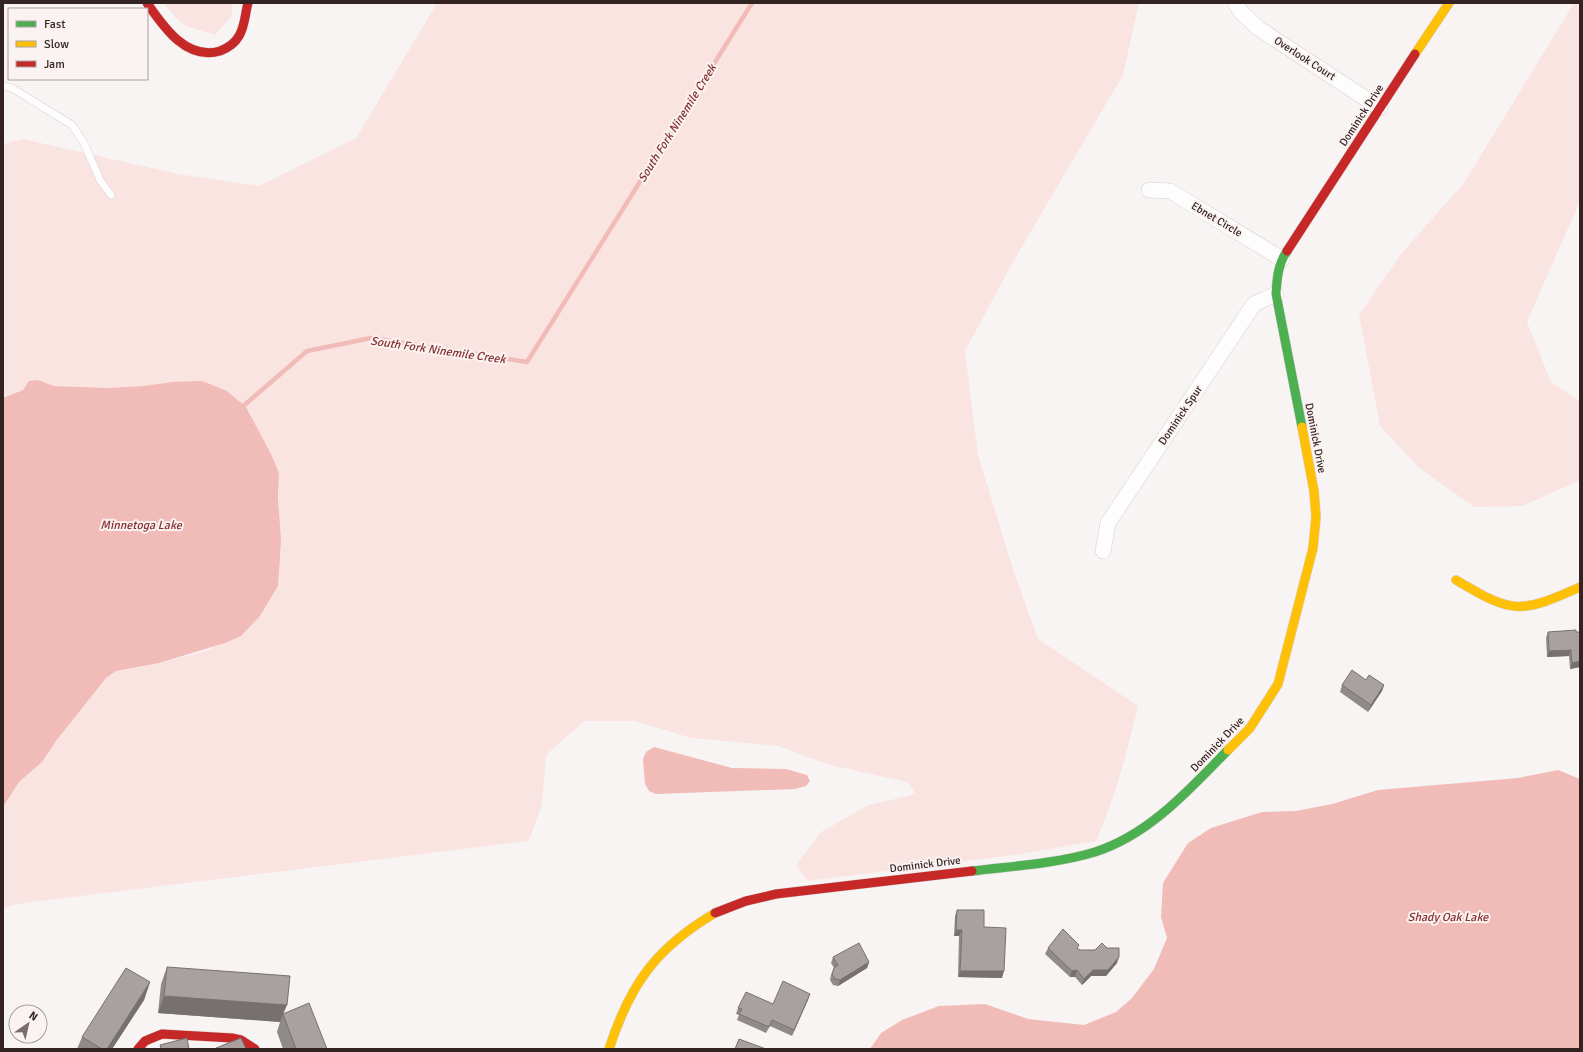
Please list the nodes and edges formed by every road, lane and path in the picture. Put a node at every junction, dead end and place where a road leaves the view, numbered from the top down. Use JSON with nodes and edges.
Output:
{"nodes":[{"id":1,"x":147,"y":3,"type":"edge"},
{"id":2,"x":248,"y":3,"type":"edge"},
{"id":3,"x":1235,"y":3,"type":"edge"},
{"id":4,"x":1449,"y":3,"type":"edge"},
{"id":5,"x":3,"y":86,"type":"edge"},
{"id":6,"x":1380,"y":108,"type":"junction"},
{"id":7,"x":1149,"y":190,"type":"dead end"},
{"id":8,"x":111,"y":195,"type":"dead end"},
{"id":9,"x":1282,"y":259,"type":"junction"},
{"id":10,"x":1276,"y":294,"type":"junction"},
{"id":11,"x":1103,"y":551,"type":"dead end"},
{"id":12,"x":1456,"y":580,"type":"dead end"},
{"id":13,"x":1580,"y":587,"type":"edge"},
{"id":14,"x":138,"y":1049,"type":"edge"},
{"id":15,"x":255,"y":1049,"type":"edge"},
{"id":16,"x":609,"y":1049,"type":"edge"}],
"edges":[{"from":1,"to":2,"type":"street"},
{"from":3,"to":6,"type":"street","name":"Overlook Court"},
{"from":4,"to":6,"type":"street","name":"Dominick Drive"},
{"from":5,"to":8,"type":"lane"},
{"from":6,"to":9,"type":"street","name":"Dominick Drive"},
{"from":7,"to":9,"type":"street","name":"Ebnet Circle"},
{"from":9,"to":10,"type":"street","name":"Dominick Drive"},
{"from":10,"to":11,"type":"street","name":"Dominick Spur"},
{"from":10,"to":16,"type":"street","name":"Dominick Drive"},
{"from":12,"to":13,"type":"street"},
{"from":14,"to":15,"type":"street"}]}
